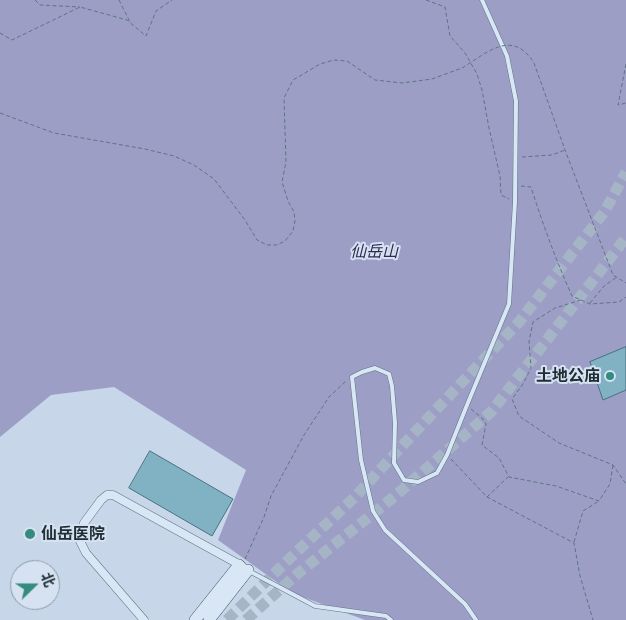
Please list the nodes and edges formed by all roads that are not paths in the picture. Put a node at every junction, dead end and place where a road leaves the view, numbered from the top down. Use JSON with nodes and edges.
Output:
{"nodes":[{"id":1,"x":482,"y":0,"type":"edge"},
{"id":2,"x":243,"y":567,"type":"junction"},
{"id":3,"x":144,"y":620,"type":"edge"},
{"id":4,"x":196,"y":620,"type":"edge"},
{"id":5,"x":209,"y":620,"type":"edge"},
{"id":6,"x":391,"y":620,"type":"edge"},
{"id":7,"x":476,"y":620,"type":"edge"}],
"edges":[{"from":1,"to":7,"type":"lane"},
{"from":2,"to":3,"type":"street"},
{"from":2,"to":4,"type":"street"},
{"from":2,"to":5,"type":"street"},
{"from":2,"to":6,"type":"lane"}]}
